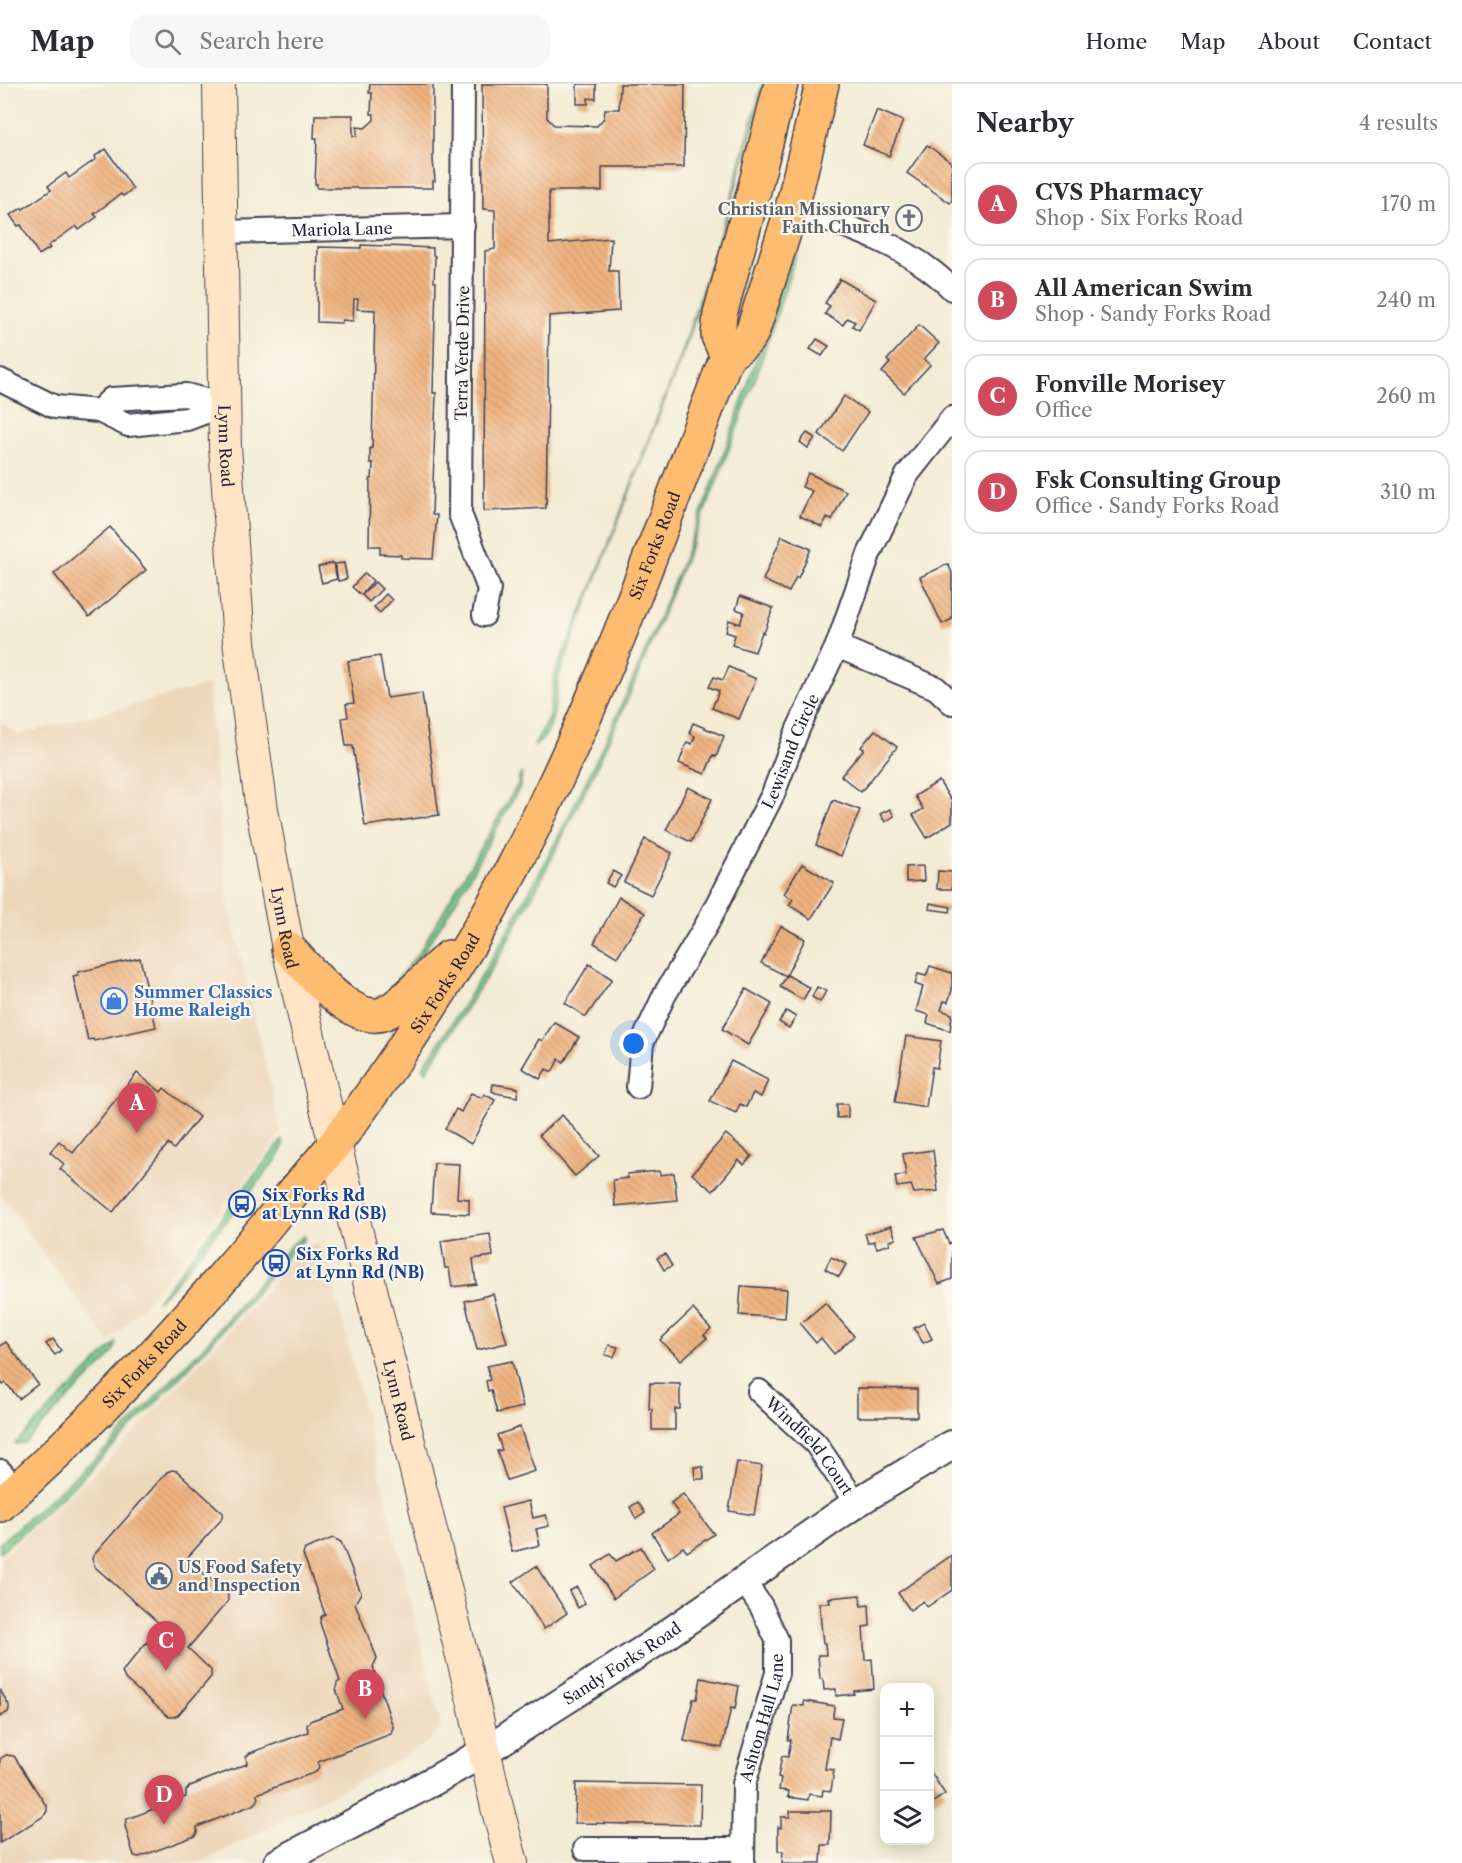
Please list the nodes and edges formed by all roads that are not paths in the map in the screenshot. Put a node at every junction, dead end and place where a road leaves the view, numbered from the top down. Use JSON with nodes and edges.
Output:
{"nodes":[{"id":1,"x":219,"y":84,"type":"edge"},
{"id":2,"x":463,"y":84,"type":"edge"},
{"id":3,"x":781,"y":84,"type":"edge"},
{"id":4,"x":822,"y":84,"type":"edge"},
{"id":5,"x":792,"y":208,"type":"junction"},
{"id":6,"x":463,"y":226,"type":"junction"},
{"id":7,"x":222,"y":232,"type":"junction"},
{"id":8,"x":952,"y":289,"type":"edge"},
{"id":9,"x":727,"y":356,"type":"junction"},
{"id":10,"x":0,"y":380,"type":"edge"},
{"id":11,"x":224,"y":405,"type":"junction"},
{"id":12,"x":952,"y":418,"type":"edge"},
{"id":13,"x":484,"y":615,"type":"dead end"},
{"id":14,"x":837,"y":646,"type":"junction"},
{"id":15,"x":952,"y":703,"type":"edge"},
{"id":16,"x":471,"y":944,"type":"junction"},
{"id":17,"x":288,"y":948,"type":"junction"},
{"id":18,"x":638,"y":1087,"type":"dead end"},
{"id":19,"x":335,"y":1144,"type":"junction"},
{"id":20,"x":759,"y":1391,"type":"dead end"},
{"id":21,"x":952,"y":1445,"type":"edge"},
{"id":22,"x":6,"y":1488,"type":"edge"},
{"id":23,"x":856,"y":1503,"type":"junction"},
{"id":24,"x":744,"y":1581,"type":"junction"},
{"id":25,"x":484,"y":1752,"type":"junction"},
{"id":26,"x":585,"y":1849,"type":"dead end"},
{"id":27,"x":743,"y":1856,"type":"edge"},
{"id":28,"x":278,"y":1863,"type":"edge"},
{"id":29,"x":512,"y":1863,"type":"edge"}],
"edges":[{"from":1,"to":7,"type":"main road","name":"Lynn Road"},
{"from":2,"to":6,"type":"street","name":"Terra Verde Drive"},
{"from":3,"to":9,"type":"main road"},
{"from":4,"to":5,"type":"main road"},
{"from":5,"to":8,"type":"street"},
{"from":5,"to":9,"type":"main road"},
{"from":6,"to":7,"type":"street","name":"Mariola Lane"},
{"from":6,"to":13,"type":"street","name":"Terra Verde Drive"},
{"from":7,"to":11,"type":"main road","name":"Lynn Road"},
{"from":9,"to":16,"type":"main road","name":"Six Forks Road"},
{"from":10,"to":11,"type":"street"},
{"from":11,"to":17,"type":"main road","name":"Lynn Road"},
{"from":12,"to":14,"type":"street","name":"Lewisand Circle"},
{"from":14,"to":15,"type":"street"},
{"from":14,"to":18,"type":"street","name":"Lewisand Circle"},
{"from":16,"to":17,"type":"main road"},
{"from":16,"to":19,"type":"main road","name":"Six Forks Road"},
{"from":17,"to":19,"type":"main road","name":"Lynn Road"},
{"from":19,"to":22,"type":"main road","name":"Six Forks Road"},
{"from":19,"to":25,"type":"main road","name":"Lynn Road"},
{"from":20,"to":23,"type":"street","name":"Windfield Court"},
{"from":21,"to":23,"type":"street","name":"Sandy Forks Road"},
{"from":23,"to":24,"type":"street","name":"Sandy Forks Road"},
{"from":24,"to":25,"type":"street","name":"Sandy Forks Road"},
{"from":24,"to":27,"type":"street","name":"Ashton Hall Lane"},
{"from":25,"to":28,"type":"street","name":"Sandy Forks Road"},
{"from":25,"to":29,"type":"main road","name":"Lynn Road"},
{"from":26,"to":27,"type":"street"}]}
